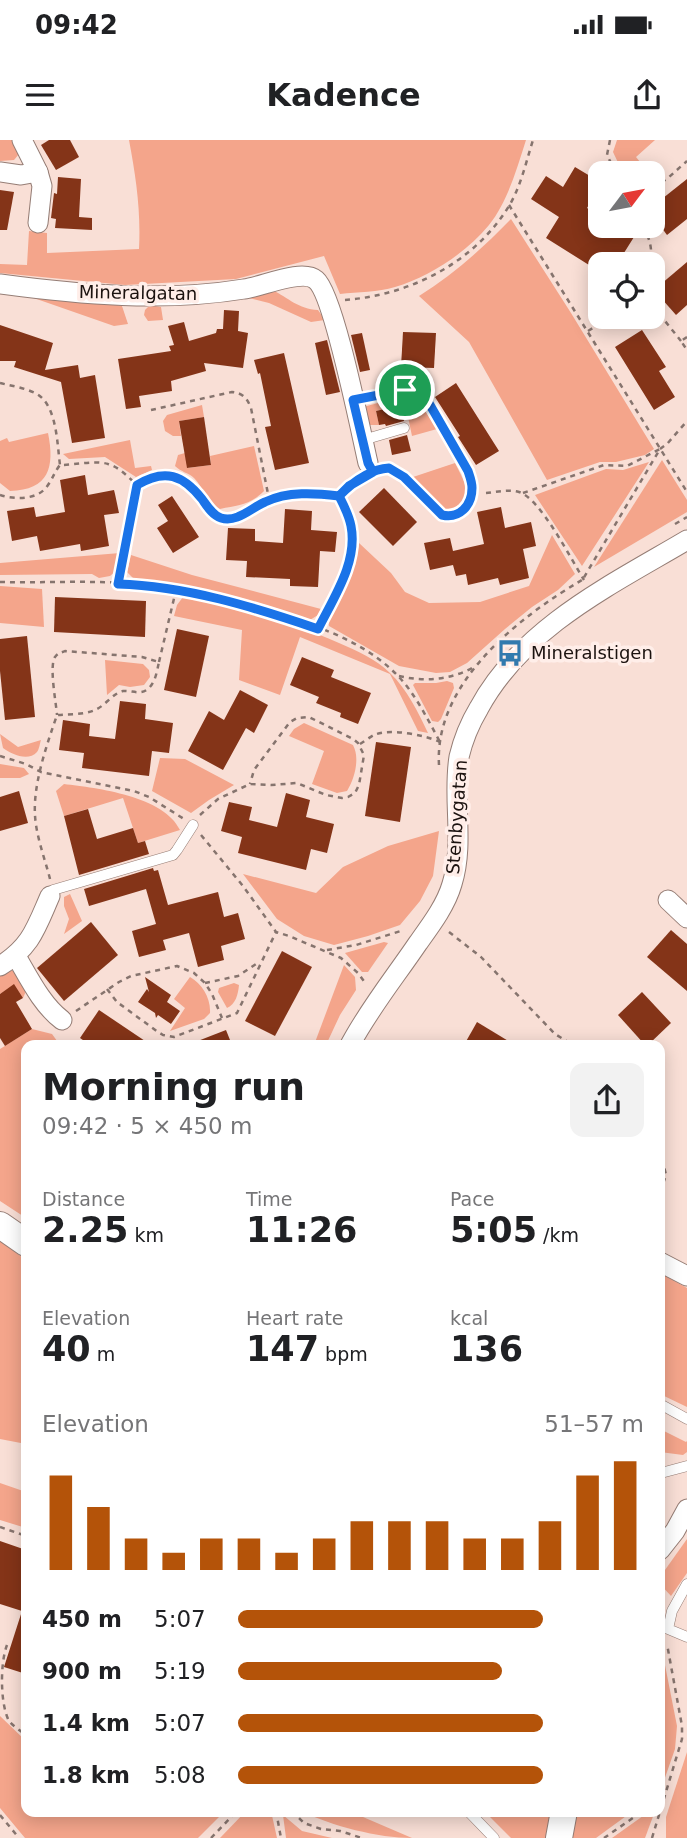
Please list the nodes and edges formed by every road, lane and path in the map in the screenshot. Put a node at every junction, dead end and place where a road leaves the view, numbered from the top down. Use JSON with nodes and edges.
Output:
{"nodes":[{"id":1,"x":22,"y":140,"type":"edge"},
{"id":2,"x":533,"y":140,"type":"edge"},
{"id":3,"x":610,"y":140,"type":"edge"},
{"id":4,"x":610,"y":161,"type":"edge"},
{"id":5,"x":687,"y":161,"type":"edge"},
{"id":6,"x":0,"y":172,"type":"edge"},
{"id":7,"x":38,"y":172,"type":"junction"},
{"id":8,"x":665,"y":179,"type":"edge"},
{"id":9,"x":509,"y":205,"type":"junction"},
{"id":10,"x":38,"y":223,"type":"dead end"},
{"id":11,"x":0,"y":284,"type":"edge"},
{"id":12,"x":328,"y":302,"type":"junction"},
{"id":13,"x":665,"y":321,"type":"edge"},
{"id":14,"x":591,"y":329,"type":"edge"},
{"id":15,"x":588,"y":331,"type":"junction"},
{"id":16,"x":687,"y":337,"type":"edge"},
{"id":17,"x":681,"y":341,"type":"junction"},
{"id":18,"x":687,"y":350,"type":"edge"},
{"id":19,"x":0,"y":383,"type":"edge"},
{"id":20,"x":353,"y":400,"type":"junction"},
{"id":21,"x":151,"y":410,"type":"dead end"},
{"id":22,"x":687,"y":421,"type":"edge"},
{"id":23,"x":404,"y":428,"type":"dead end"},
{"id":24,"x":363,"y":440,"type":"junction"},
{"id":25,"x":660,"y":449,"type":"junction"},
{"id":26,"x":60,"y":465,"type":"junction"},
{"id":27,"x":370,"y":468,"type":"junction"},
{"id":28,"x":137,"y":485,"type":"junction"},
{"id":29,"x":687,"y":492,"type":"edge"},
{"id":30,"x":472,"y":493,"type":"junction"},
{"id":31,"x":523,"y":493,"type":"junction"},
{"id":32,"x":0,"y":495,"type":"edge"},
{"id":33,"x":339,"y":496,"type":"junction"},
{"id":34,"x":269,"y":500,"type":"junction"},
{"id":35,"x":687,"y":540,"type":"edge"},
{"id":36,"x":0,"y":582,"type":"edge"},
{"id":37,"x":118,"y":584,"type":"junction"},
{"id":38,"x":176,"y":590,"type":"junction"},
{"id":39,"x":318,"y":629,"type":"junction"},
{"id":40,"x":159,"y":662,"type":"junction"},
{"id":41,"x":477,"y":665,"type":"dead end"},
{"id":42,"x":398,"y":676,"type":"junction"},
{"id":43,"x":57,"y":715,"type":"junction"},
{"id":44,"x":359,"y":745,"type":"junction"},
{"id":45,"x":0,"y":756,"type":"edge"},
{"id":46,"x":41,"y":772,"type":"junction"},
{"id":47,"x":250,"y":783,"type":"junction"},
{"id":48,"x":193,"y":825,"type":"junction"},
{"id":49,"x":52,"y":893,"type":"junction"},
{"id":50,"x":668,"y":900,"type":"dead end"},
{"id":51,"x":687,"y":918,"type":"edge"},
{"id":52,"x":433,"y":923,"type":"junction"},
{"id":53,"x":404,"y":930,"type":"dead end"},
{"id":54,"x":276,"y":932,"type":"junction"},
{"id":55,"x":326,"y":950,"type":"junction"},
{"id":56,"x":261,"y":960,"type":"junction"},
{"id":57,"x":8,"y":961,"type":"edge"},
{"id":58,"x":205,"y":983,"type":"junction"},
{"id":59,"x":366,"y":984,"type":"dead end"},
{"id":60,"x":107,"y":989,"type":"junction"},
{"id":61,"x":222,"y":1018,"type":"junction"},
{"id":62,"x":62,"y":1020,"type":"joint"},
{"id":63,"x":352,"y":1040,"type":"edge"},
{"id":64,"x":565,"y":1040,"type":"edge"},
{"id":65,"x":0,"y":1225,"type":"edge"},
{"id":66,"x":21,"y":1239,"type":"edge"},
{"id":67,"x":665,"y":1265,"type":"edge"},
{"id":68,"x":687,"y":1276,"type":"edge"},
{"id":69,"x":665,"y":1407,"type":"edge"},
{"id":70,"x":687,"y":1419,"type":"edge"},
{"id":71,"x":687,"y":1466,"type":"edge"},
{"id":72,"x":665,"y":1472,"type":"edge"},
{"id":73,"x":687,"y":1509,"type":"edge"},
{"id":74,"x":0,"y":1527,"type":"edge"},
{"id":75,"x":667,"y":1527,"type":"edge"},
{"id":76,"x":21,"y":1534,"type":"edge"},
{"id":77,"x":687,"y":1584,"type":"edge"},
{"id":78,"x":667,"y":1629,"type":"junction"},
{"id":79,"x":687,"y":1637,"type":"edge"},
{"id":80,"x":7,"y":1645,"type":"dead end"},
{"id":81,"x":21,"y":1731,"type":"edge"},
{"id":82,"x":666,"y":1795,"type":"joint"},
{"id":83,"x":665,"y":1798,"type":"edge"},
{"id":84,"x":0,"y":1815,"type":"edge"},
{"id":85,"x":231,"y":1817,"type":"edge"},
{"id":86,"x":277,"y":1817,"type":"edge"},
{"id":87,"x":298,"y":1817,"type":"edge"},
{"id":88,"x":474,"y":1817,"type":"edge"},
{"id":89,"x":563,"y":1817,"type":"edge"},
{"id":90,"x":634,"y":1817,"type":"edge"},
{"id":91,"x":658,"y":1817,"type":"edge"},
{"id":92,"x":19,"y":1838,"type":"edge"},
{"id":93,"x":211,"y":1838,"type":"edge"},
{"id":94,"x":281,"y":1838,"type":"edge"},
{"id":95,"x":362,"y":1838,"type":"edge"},
{"id":96,"x":494,"y":1838,"type":"edge"},
{"id":97,"x":559,"y":1838,"type":"edge"},
{"id":98,"x":604,"y":1838,"type":"edge"},
{"id":99,"x":654,"y":1838,"type":"edge"}],
"edges":[{"from":1,"to":7,"type":"street"},
{"from":2,"to":9,"type":"path"},
{"from":3,"to":4,"type":"path"},
{"from":5,"to":8,"type":"path"},
{"from":6,"to":7,"type":"street"},
{"from":7,"to":10,"type":"street"},
{"from":9,"to":12,"type":"path"},
{"from":9,"to":15,"type":"path"},
{"from":11,"to":12,"type":"street","name":"Mineralgatan"},
{"from":12,"to":20,"type":"street"},
{"from":13,"to":17,"type":"path"},
{"from":14,"to":15,"type":"path"},
{"from":15,"to":25,"type":"path"},
{"from":16,"to":17,"type":"path"},
{"from":17,"to":18,"type":"path"},
{"from":19,"to":26,"type":"path"},
{"from":20,"to":24,"type":"street"},
{"from":20,"to":30,"type":"lane"},
{"from":21,"to":34,"type":"path"},
{"from":22,"to":25,"type":"path"},
{"from":23,"to":24,"type":"lane"},
{"from":24,"to":27,"type":"street"},
{"from":25,"to":29,"type":"path"},
{"from":25,"to":31,"type":"path"},
{"from":25,"to":31,"type":"path"},
{"from":26,"to":28,"type":"path"},
{"from":26,"to":32,"type":"path"},
{"from":27,"to":30,"type":"lane"},
{"from":27,"to":33,"type":"path"},
{"from":28,"to":34,"type":"path"},
{"from":28,"to":37,"type":"path"},
{"from":30,"to":31,"type":"path"},
{"from":33,"to":34,"type":"path"},
{"from":33,"to":39,"type":"path"},
{"from":35,"to":52,"type":"street","name":"Stenbygatan"},
{"from":36,"to":37,"type":"path"},
{"from":37,"to":38,"type":"path"},
{"from":38,"to":39,"type":"path"},
{"from":38,"to":40,"type":"path"},
{"from":39,"to":42,"type":"path"},
{"from":40,"to":43,"type":"path"},
{"from":40,"to":43,"type":"path"},
{"from":41,"to":42,"type":"path"},
{"from":42,"to":44,"type":"path"},
{"from":43,"to":46,"type":"path"},
{"from":44,"to":47,"type":"path"},
{"from":44,"to":47,"type":"path"},
{"from":45,"to":46,"type":"path"},
{"from":46,"to":48,"type":"path"},
{"from":46,"to":49,"type":"path"},
{"from":47,"to":48,"type":"path"},
{"from":48,"to":49,"type":"lane"},
{"from":48,"to":54,"type":"path"},
{"from":49,"to":57,"type":"street"},
{"from":50,"to":51,"type":"street"},
{"from":52,"to":63,"type":"street","name":"Stenbygatan"},
{"from":52,"to":64,"type":"path"},
{"from":53,"to":55,"type":"path"},
{"from":54,"to":55,"type":"path"},
{"from":54,"to":56,"type":"path"},
{"from":55,"to":59,"type":"path"},
{"from":56,"to":58,"type":"path"},
{"from":56,"to":61,"type":"path"},
{"from":57,"to":62,"type":"street"},
{"from":58,"to":60,"type":"path"},
{"from":58,"to":61,"type":"path"},
{"from":60,"to":61,"type":"path"},
{"from":60,"to":62,"type":"path"},
{"from":65,"to":66,"type":"main road"},
{"from":67,"to":68,"type":"street"},
{"from":69,"to":70,"type":"lane"},
{"from":71,"to":72,"type":"lane"},
{"from":73,"to":75,"type":"street"},
{"from":74,"to":76,"type":"path"},
{"from":77,"to":78,"type":"lane"},
{"from":78,"to":79,"type":"lane"},
{"from":78,"to":82,"type":"path"},
{"from":80,"to":81,"type":"path"},
{"from":82,"to":83,"type":"path"},
{"from":84,"to":92,"type":"path"},
{"from":85,"to":93,"type":"path"},
{"from":86,"to":94,"type":"path"},
{"from":87,"to":95,"type":"path"},
{"from":88,"to":96,"type":"lane"},
{"from":89,"to":97,"type":"main road"},
{"from":90,"to":98,"type":"path"},
{"from":91,"to":99,"type":"path"}]}
